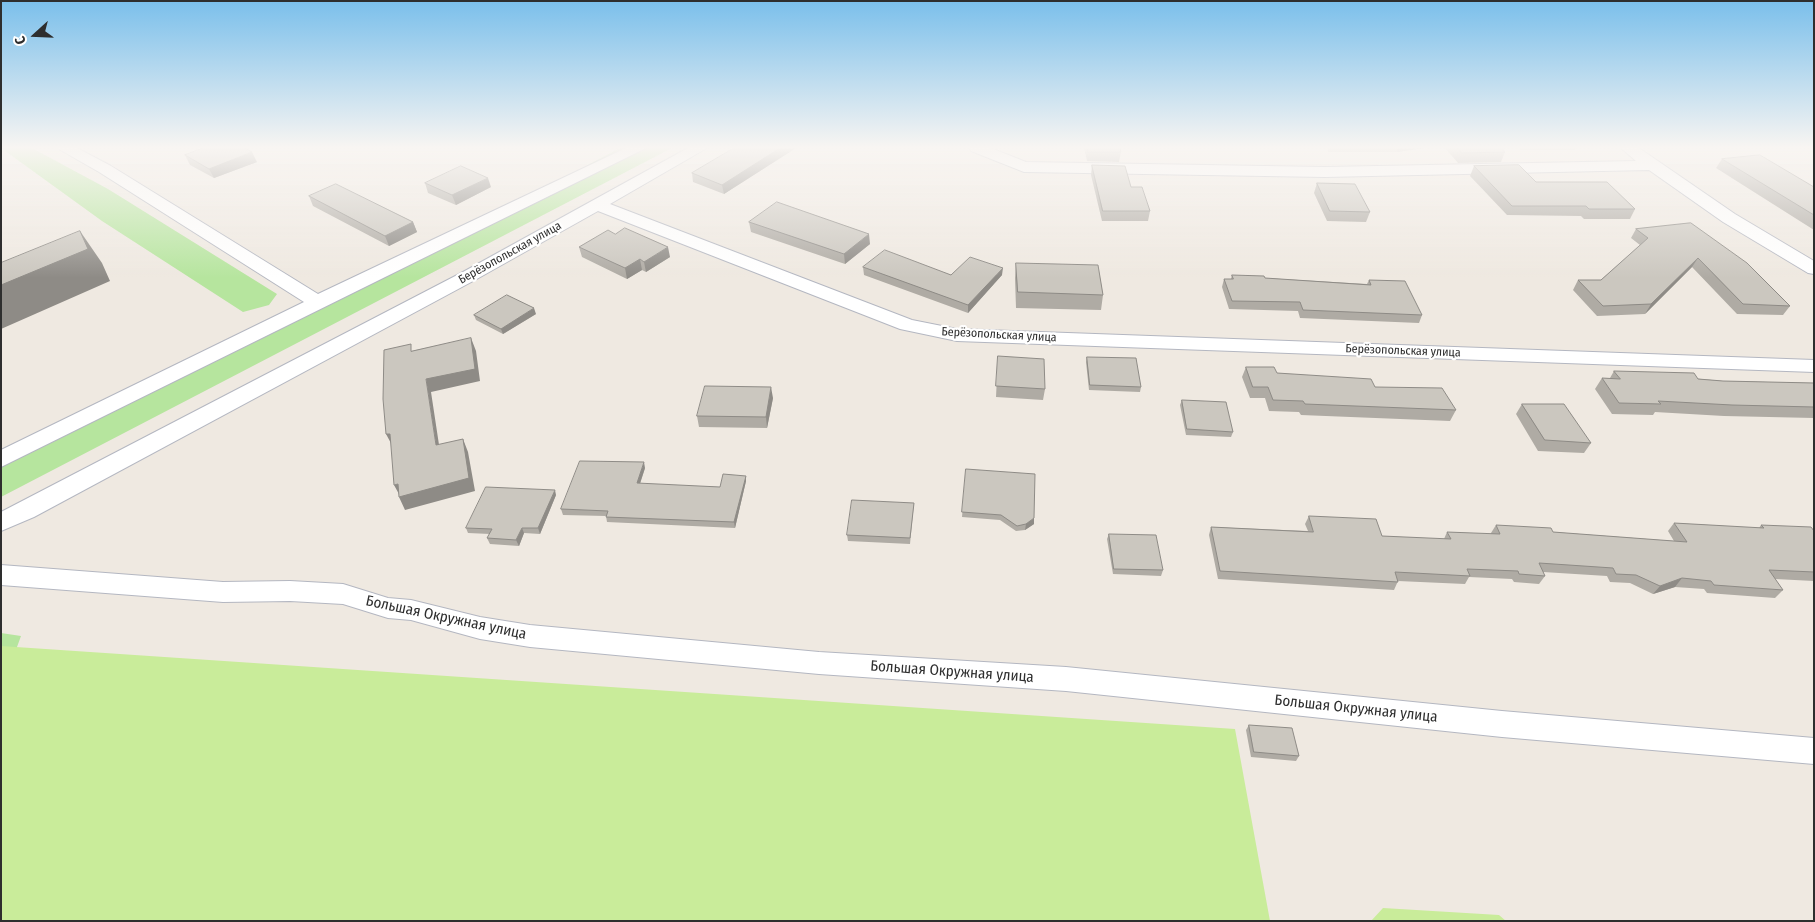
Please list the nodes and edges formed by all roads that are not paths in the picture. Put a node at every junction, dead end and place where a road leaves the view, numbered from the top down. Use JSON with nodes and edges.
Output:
{"nodes":[{"id":1,"x":140,"y":191,"type":"edge"},
{"id":2,"x":548,"y":191,"type":"edge"},
{"id":3,"x":622,"y":191,"type":"edge"},
{"id":4,"x":1689,"y":191,"type":"edge"},
{"id":5,"x":597,"y":205,"type":"junction"},
{"id":6,"x":1814,"y":269,"type":"edge"},
{"id":7,"x":317,"y":302,"type":"junction"},
{"id":8,"x":1814,"y":366,"type":"edge"},
{"id":9,"x":1,"y":459,"type":"edge"},
{"id":10,"x":1,"y":522,"type":"edge"},
{"id":11,"x":1,"y":575,"type":"edge"},
{"id":12,"x":1814,"y":751,"type":"edge"}],
"edges":[{"from":1,"to":7,"type":"street"},
{"from":2,"to":7,"type":"street"},
{"from":3,"to":5,"type":"street"},
{"from":4,"to":6,"type":"street"},
{"from":5,"to":8,"type":"street","name":"Берёзопольская улица"},
{"from":5,"to":10,"type":"street","name":"Берёзопольская улица"},
{"from":7,"to":9,"type":"street"},
{"from":11,"to":12,"type":"street","name":"Большая Окружная улица"}]}
